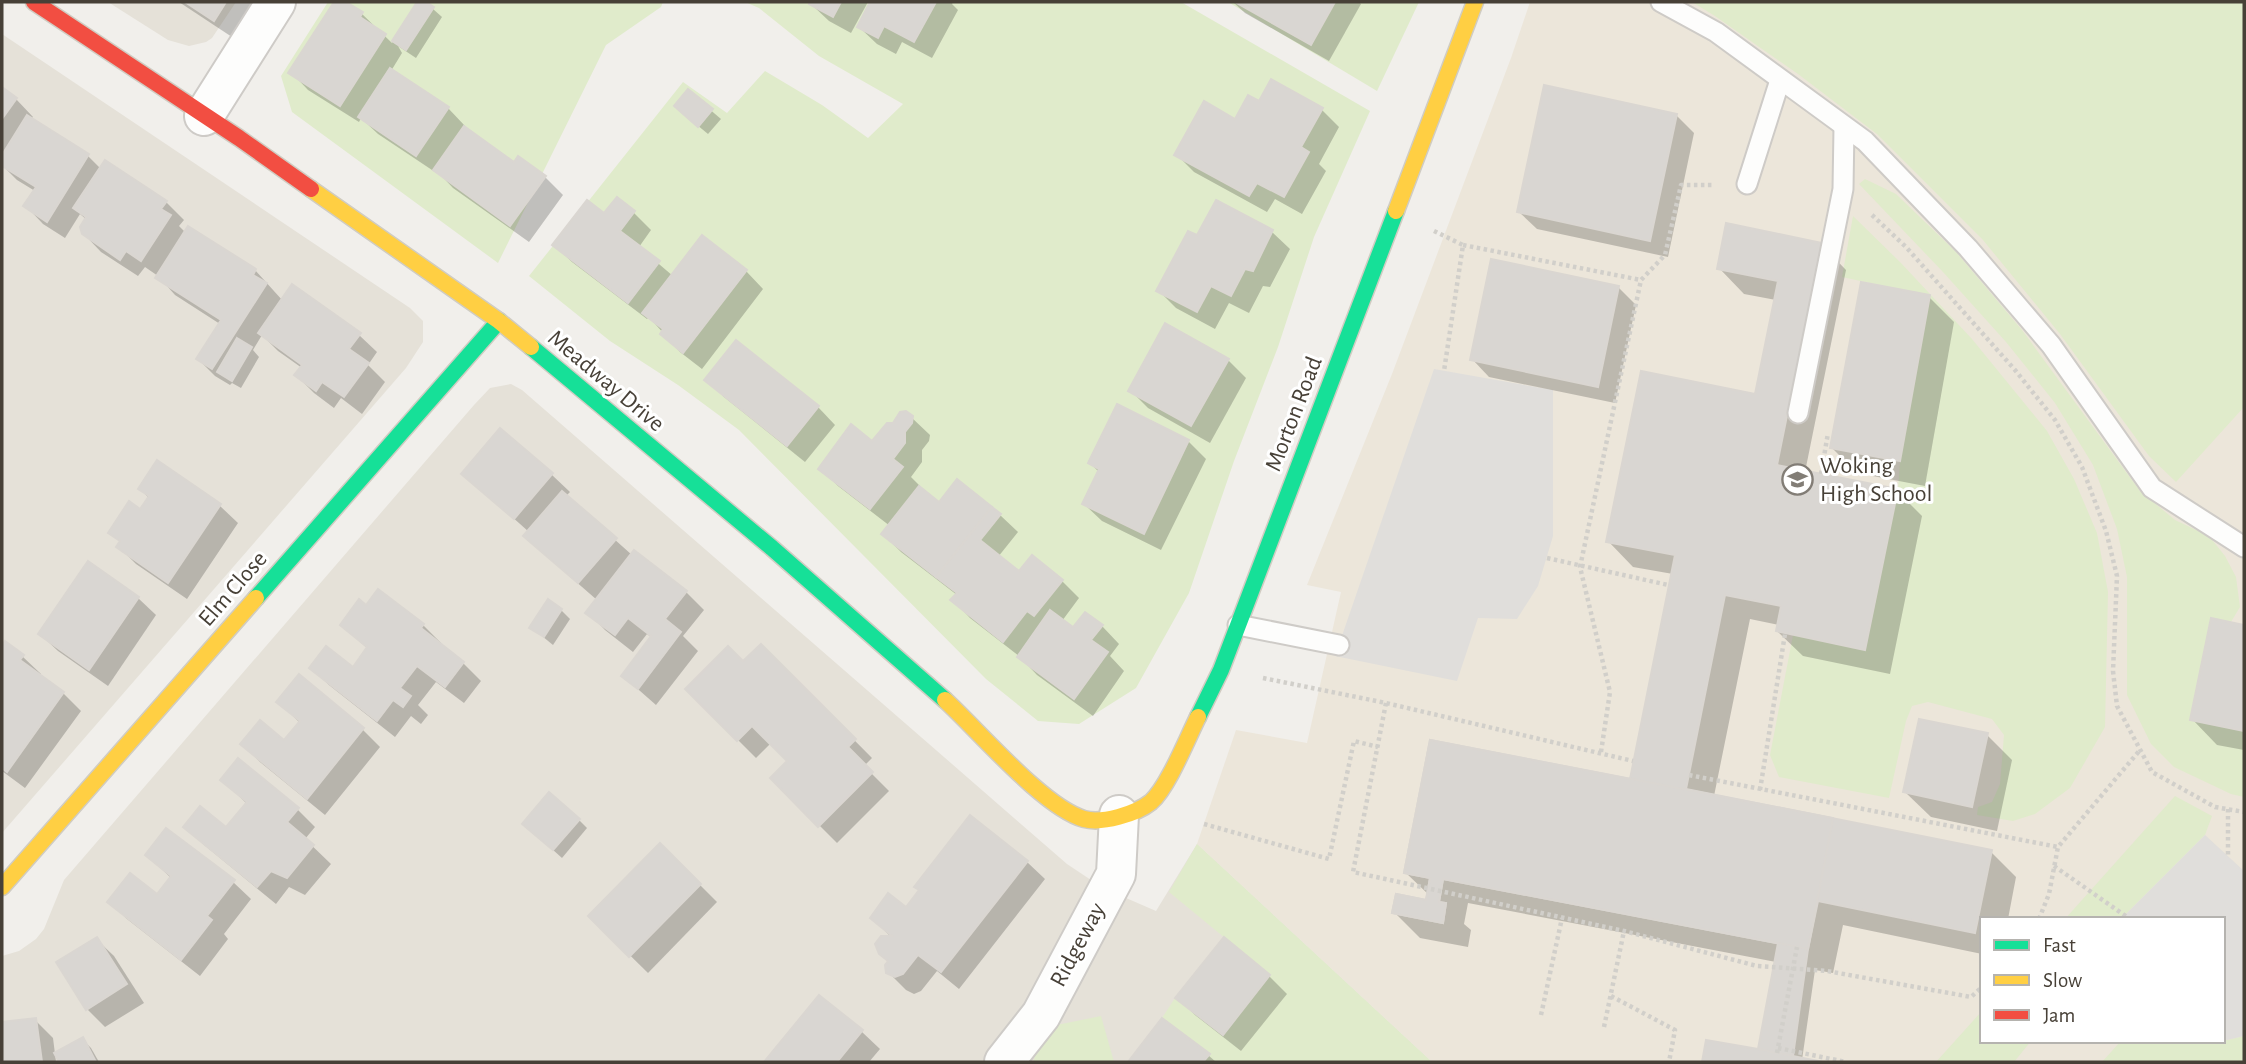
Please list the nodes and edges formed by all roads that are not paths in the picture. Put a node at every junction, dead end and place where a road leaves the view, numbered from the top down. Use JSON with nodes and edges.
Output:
{"nodes":[{"id":1,"x":34,"y":2,"type":"edge"},
{"id":2,"x":276,"y":2,"type":"edge"},
{"id":3,"x":1475,"y":2,"type":"edge"},
{"id":4,"x":1661,"y":2,"type":"edge"},
{"id":5,"x":1780,"y":80,"type":"junction"},
{"id":6,"x":204,"y":116,"type":"junction"},
{"id":7,"x":1844,"y":127,"type":"junction"},
{"id":8,"x":1747,"y":184,"type":"road end"},
{"id":9,"x":499,"y":321,"type":"junction"},
{"id":10,"x":1798,"y":414,"type":"dead end"},
{"id":11,"x":2244,"y":547,"type":"edge"},
{"id":12,"x":1238,"y":625,"type":"junction"},
{"id":13,"x":1339,"y":645,"type":"dead end"},
{"id":14,"x":1119,"y":815,"type":"junction"},
{"id":15,"x":2,"y":887,"type":"edge"},
{"id":16,"x":1004,"y":1062,"type":"edge"}],
"edges":[{"from":1,"to":6,"type":"street","name":"Meadway Drive"},
{"from":2,"to":6,"type":"street"},
{"from":3,"to":12,"type":"street","name":"Morton Road"},
{"from":4,"to":5,"type":"lane"},
{"from":5,"to":7,"type":"lane"},
{"from":5,"to":8,"type":"lane"},
{"from":6,"to":9,"type":"street","name":"Meadway Drive"},
{"from":7,"to":10,"type":"lane"},
{"from":7,"to":11,"type":"lane"},
{"from":9,"to":14,"type":"street","name":"Meadway Drive"},
{"from":9,"to":15,"type":"street","name":"Elm Close"},
{"from":12,"to":13,"type":"lane"},
{"from":12,"to":14,"type":"street","name":"Morton Road"},
{"from":14,"to":16,"type":"street","name":"Ridgeway"}]}
